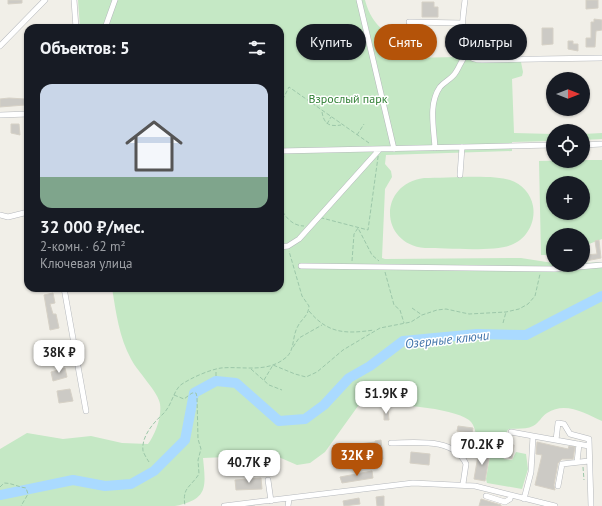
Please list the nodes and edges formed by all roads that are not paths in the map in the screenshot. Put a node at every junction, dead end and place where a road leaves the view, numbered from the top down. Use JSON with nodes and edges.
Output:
{"nodes":[{"id":1,"x":46,"y":0,"type":"edge"},
{"id":2,"x":74,"y":0,"type":"edge"},
{"id":3,"x":115,"y":0,"type":"edge"},
{"id":4,"x":359,"y":0,"type":"edge"},
{"id":5,"x":464,"y":0,"type":"edge"},
{"id":6,"x":409,"y":22,"type":"dead end"},
{"id":7,"x":462,"y":23,"type":"joint"},
{"id":8,"x":76,"y":24,"type":"edge"},
{"id":9,"x":107,"y":24,"type":"edge"},
{"id":10,"x":0,"y":46,"type":"edge"},
{"id":11,"x":602,"y":58,"type":"edge"},
{"id":12,"x":527,"y":59,"type":"edge"},
{"id":13,"x":462,"y":60,"type":"edge"},
{"id":14,"x":24,"y":114,"type":"edge"},
{"id":15,"x":0,"y":115,"type":"edge"},
{"id":16,"x":602,"y":144,"type":"edge"},
{"id":17,"x":546,"y":145,"type":"edge"},
{"id":18,"x":590,"y":145,"type":"edge"},
{"id":19,"x":462,"y":147,"type":"junction"},
{"id":20,"x":435,"y":148,"type":"junction"},
{"id":21,"x":394,"y":149,"type":"junction"},
{"id":22,"x":379,"y":150,"type":"junction"},
{"id":23,"x":284,"y":151,"type":"edge"},
{"id":24,"x":460,"y":175,"type":"dead end"},
{"id":25,"x":24,"y":213,"type":"edge"},
{"id":26,"x":0,"y":215,"type":"edge"},
{"id":27,"x":284,"y":246,"type":"edge"},
{"id":28,"x":602,"y":265,"type":"edge"},
{"id":29,"x":301,"y":266,"type":"dead end"},
{"id":30,"x":65,"y":292,"type":"edge"},
{"id":31,"x":86,"y":411,"type":"dead end"},
{"id":32,"x":511,"y":432,"type":"dead end"},
{"id":33,"x":533,"y":436,"type":"junction"},
{"id":34,"x":556,"y":440,"type":"junction"},
{"id":35,"x":391,"y":443,"type":"dead end"},
{"id":36,"x":579,"y":444,"type":"junction"},
{"id":37,"x":589,"y":446,"type":"junction"},
{"id":38,"x":589,"y":461,"type":"junction"},
{"id":39,"x":578,"y":462,"type":"junction"},
{"id":40,"x":268,"y":480,"type":"dead end"},
{"id":41,"x":463,"y":484,"type":"junction"},
{"id":42,"x":558,"y":486,"type":"dead end"},
{"id":43,"x":511,"y":495,"type":"junction"},
{"id":44,"x":486,"y":496,"type":"dead end"},
{"id":45,"x":524,"y":498,"type":"junction"},
{"id":46,"x":289,"y":499,"type":"junction"},
{"id":47,"x":271,"y":501,"type":"junction"},
{"id":48,"x":544,"y":505,"type":"edge"},
{"id":49,"x":224,"y":506,"type":"edge"},
{"id":50,"x":288,"y":506,"type":"edge"},
{"id":51,"x":555,"y":506,"type":"edge"},
{"id":52,"x":591,"y":506,"type":"edge"}],
"edges":[{"from":1,"to":10,"type":"street"},
{"from":2,"to":8,"type":"street"},
{"from":3,"to":9,"type":"street"},
{"from":4,"to":21,"type":"street"},
{"from":5,"to":7,"type":"street"},
{"from":6,"to":7,"type":"street"},
{"from":11,"to":12,"type":"street"},
{"from":13,"to":20,"type":"street"},
{"from":14,"to":15,"type":"street"},
{"from":16,"to":18,"type":"street"},
{"from":17,"to":19,"type":"street"},
{"from":19,"to":20,"type":"street"},
{"from":19,"to":24,"type":"street"},
{"from":20,"to":21,"type":"street"},
{"from":21,"to":22,"type":"street"},
{"from":22,"to":23,"type":"street"},
{"from":22,"to":27,"type":"street"},
{"from":25,"to":26,"type":"street"},
{"from":28,"to":29,"type":"street"},
{"from":30,"to":31,"type":"street"},
{"from":32,"to":33,"type":"street"},
{"from":33,"to":34,"type":"street"},
{"from":33,"to":45,"type":"street"},
{"from":34,"to":36,"type":"street"},
{"from":34,"to":37,"type":"street"},
{"from":35,"to":41,"type":"street"},
{"from":36,"to":37,"type":"street"},
{"from":36,"to":39,"type":"street"},
{"from":37,"to":38,"type":"street"},
{"from":38,"to":39,"type":"street"},
{"from":38,"to":52,"type":"street"},
{"from":39,"to":42,"type":"street"},
{"from":40,"to":47,"type":"street"},
{"from":41,"to":43,"type":"street"},
{"from":41,"to":46,"type":"street"},
{"from":43,"to":44,"type":"street"},
{"from":43,"to":45,"type":"street"},
{"from":45,"to":48,"type":"street"},
{"from":46,"to":47,"type":"street"},
{"from":46,"to":50,"type":"street"},
{"from":47,"to":49,"type":"street"},
{"from":48,"to":51,"type":"street"}]}
